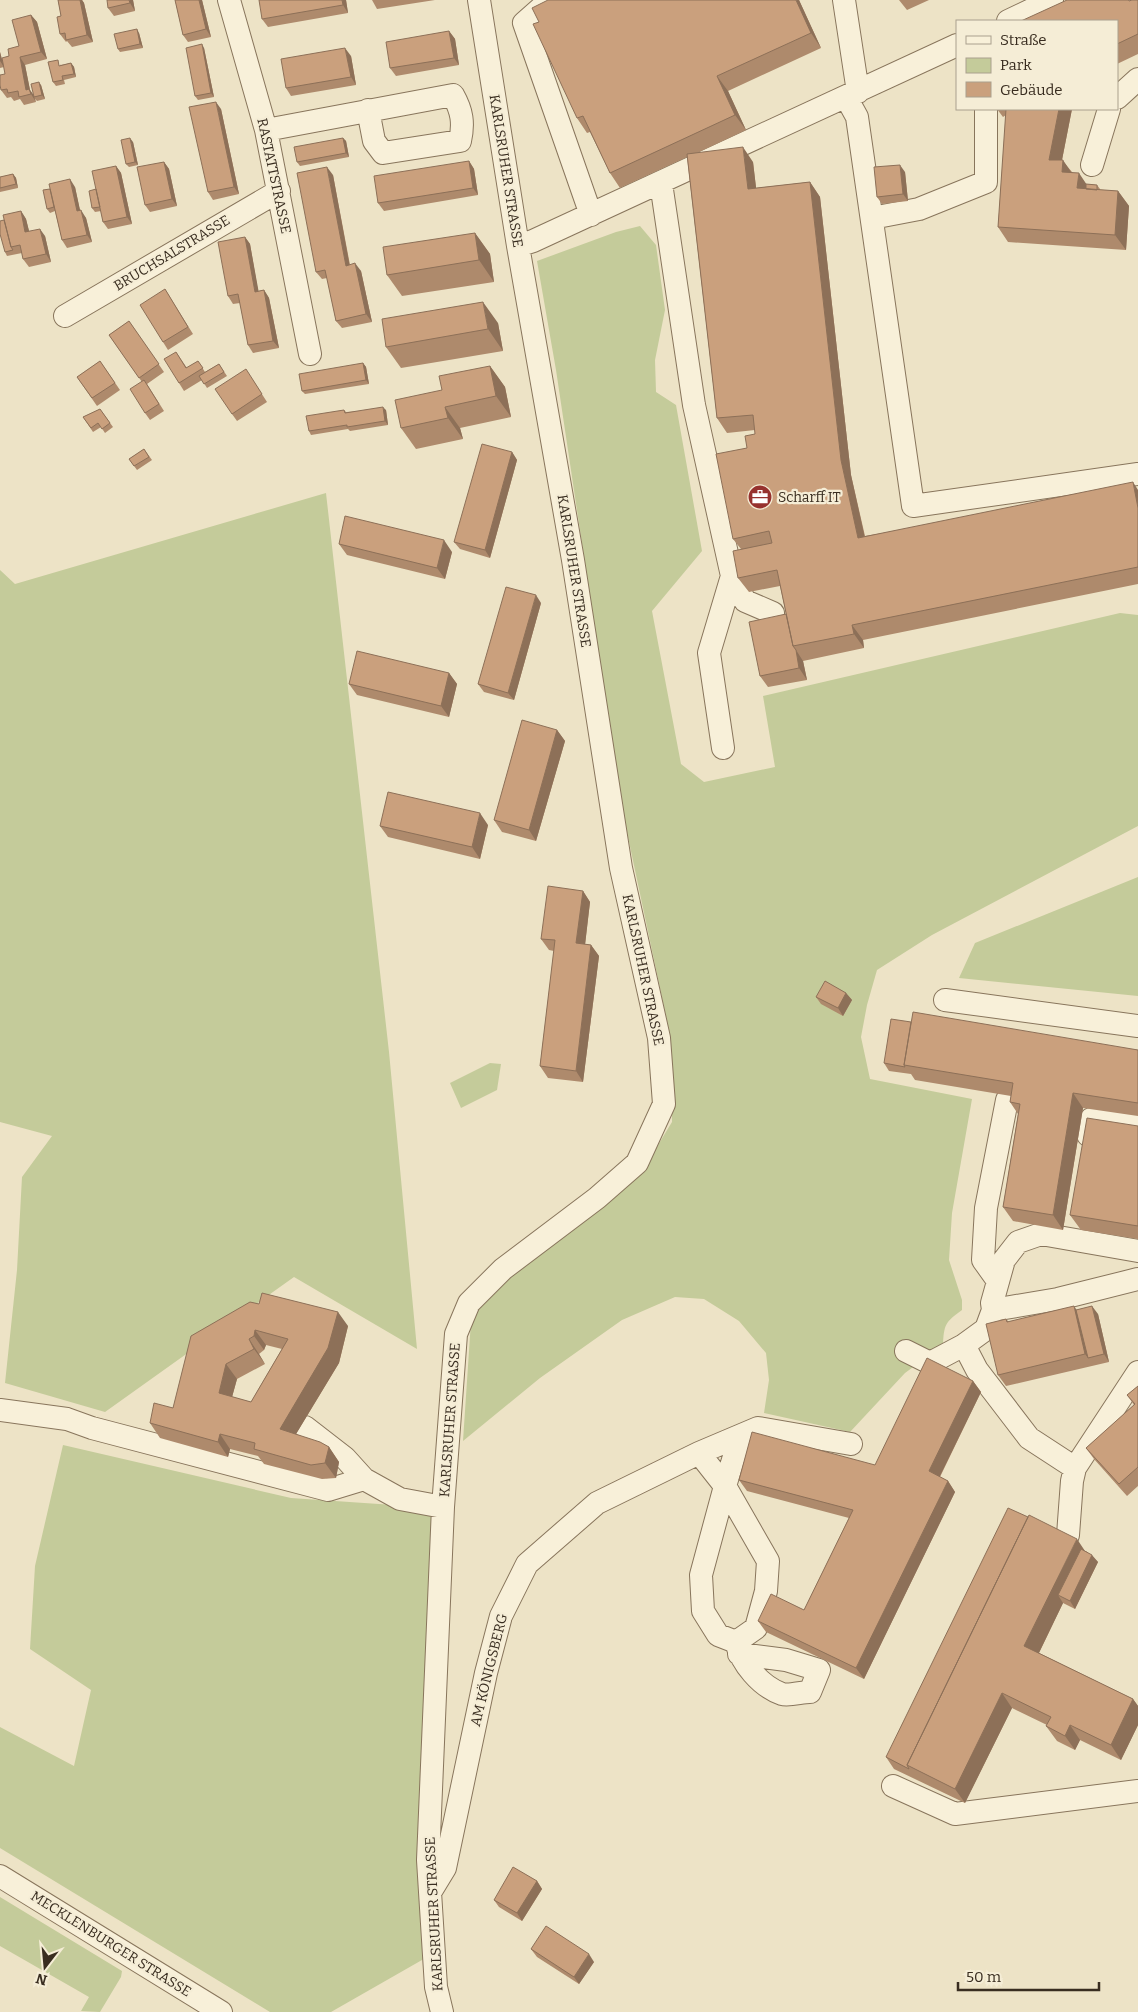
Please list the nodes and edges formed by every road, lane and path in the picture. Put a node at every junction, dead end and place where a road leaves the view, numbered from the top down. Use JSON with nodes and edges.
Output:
{"nodes":[{"id":1,"x":229,"y":0,"type":"edge"},
{"id":2,"x":478,"y":0,"type":"edge"},
{"id":3,"x":550,"y":0,"type":"edge"},
{"id":4,"x":844,"y":0,"type":"edge"},
{"id":5,"x":1052,"y":0,"type":"edge"},
{"id":6,"x":1010,"y":20,"type":"edge"},
{"id":7,"x":956,"y":45,"type":"edge"},
{"id":8,"x":1138,"y":79,"type":"edge"},
{"id":9,"x":852,"y":95,"type":"junction"},
{"id":10,"x":1118,"y":97,"type":"edge"},
{"id":11,"x":368,"y":110,"type":"dead end"},
{"id":12,"x":986,"y":110,"type":"edge"},
{"id":13,"x":1109,"y":110,"type":"edge"},
{"id":14,"x":266,"y":130,"type":"junction"},
{"id":15,"x":1092,"y":165,"type":"dead end"},
{"id":16,"x":661,"y":183,"type":"junction"},
{"id":17,"x":279,"y":191,"type":"junction"},
{"id":18,"x":591,"y":215,"type":"junction"},
{"id":19,"x":872,"y":218,"type":"junction"},
{"id":20,"x":518,"y":246,"type":"junction"},
{"id":21,"x":65,"y":316,"type":"dead end"},
{"id":22,"x":310,"y":354,"type":"dead end"},
{"id":23,"x":1138,"y":474,"type":"edge"},
{"id":24,"x":732,"y":576,"type":"junction"},
{"id":25,"x":773,"y":613,"type":"dead end"},
{"id":26,"x":724,"y":748,"type":"dead end"},
{"id":27,"x":945,"y":1000,"type":"dead end"},
{"id":28,"x":1138,"y":1026,"type":"edge"},
{"id":29,"x":1007,"y":1100,"type":"edge"},
{"id":30,"x":1138,"y":1125,"type":"edge"},
{"id":31,"x":1084,"y":1156,"type":"edge"},
{"id":32,"x":1138,"y":1251,"type":"edge"},
{"id":33,"x":1138,"y":1279,"type":"edge"},
{"id":34,"x":998,"y":1281,"type":"junction"},
{"id":35,"x":994,"y":1310,"type":"junction"},
{"id":36,"x":964,"y":1345,"type":"junction"},
{"id":37,"x":906,"y":1351,"type":"dead end"},
{"id":38,"x":1138,"y":1372,"type":"edge"},
{"id":39,"x":0,"y":1410,"type":"edge"},
{"id":40,"x":304,"y":1427,"type":"dead end"},
{"id":41,"x":740,"y":1437,"type":"junction"},
{"id":42,"x":851,"y":1444,"type":"dead end"},
{"id":43,"x":699,"y":1453,"type":"junction"},
{"id":44,"x":1075,"y":1468,"type":"junction"},
{"id":45,"x":364,"y":1480,"type":"junction"},
{"id":46,"x":725,"y":1486,"type":"junction"},
{"id":47,"x":443,"y":1507,"type":"junction"},
{"id":48,"x":1068,"y":1535,"type":"edge"},
{"id":49,"x":893,"y":1786,"type":"dead end"},
{"id":50,"x":1138,"y":1791,"type":"edge"},
{"id":51,"x":0,"y":1876,"type":"edge"},
{"id":52,"x":430,"y":1891,"type":"junction"},
{"id":53,"x":221,"y":2012,"type":"edge"},
{"id":54,"x":442,"y":2012,"type":"edge"}],
"edges":[{"from":1,"to":14,"type":"street","name":"RASTATTSTRASSE"},
{"from":2,"to":20,"type":"street","name":"KARLSRUHER STRASSE"},
{"from":3,"to":18,"type":"street"},
{"from":4,"to":9,"type":"street"},
{"from":5,"to":6,"type":"street"},
{"from":7,"to":9,"type":"street"},
{"from":8,"to":10,"type":"street"},
{"from":9,"to":16,"type":"street"},
{"from":9,"to":19,"type":"street"},
{"from":11,"to":14,"type":"street"},
{"from":12,"to":19,"type":"street"},
{"from":13,"to":15,"type":"street"},
{"from":14,"to":17,"type":"street","name":"RASTATTSTRASSE"},
{"from":16,"to":18,"type":"street"},
{"from":16,"to":24,"type":"street"},
{"from":17,"to":21,"type":"street","name":"BRUCHSALSTRASSE"},
{"from":17,"to":22,"type":"street","name":"RASTATTSTRASSE"},
{"from":18,"to":20,"type":"street"},
{"from":19,"to":23,"type":"street"},
{"from":20,"to":47,"type":"street","name":"KARLSRUHER STRASSE"},
{"from":24,"to":25,"type":"street"},
{"from":24,"to":26,"type":"street"},
{"from":27,"to":28,"type":"street"},
{"from":29,"to":34,"type":"street"},
{"from":30,"to":31,"type":"street"},
{"from":32,"to":34,"type":"street"},
{"from":33,"to":35,"type":"street"},
{"from":34,"to":35,"type":"street"},
{"from":35,"to":36,"type":"street"},
{"from":36,"to":37,"type":"street"},
{"from":36,"to":44,"type":"street"},
{"from":38,"to":44,"type":"street"},
{"from":39,"to":45,"type":"street"},
{"from":40,"to":45,"type":"street"},
{"from":41,"to":42,"type":"street","name":"AM KÖNIGSBERG"},
{"from":41,"to":43,"type":"street","name":"AM KÖNIGSBERG"},
{"from":41,"to":46,"type":"street"},
{"from":43,"to":46,"type":"street"},
{"from":43,"to":52,"type":"street","name":"AM KÖNIGSBERG"},
{"from":44,"to":48,"type":"street"},
{"from":45,"to":47,"type":"street"},
{"from":46,"to":46,"type":"street"},
{"from":47,"to":52,"type":"street","name":"KARLSRUHER STRASSE"},
{"from":49,"to":50,"type":"street"},
{"from":51,"to":53,"type":"street","name":"MECKLENBURGER STRASSE"},
{"from":52,"to":54,"type":"street","name":"KARLSRUHER STRASSE"}]}
